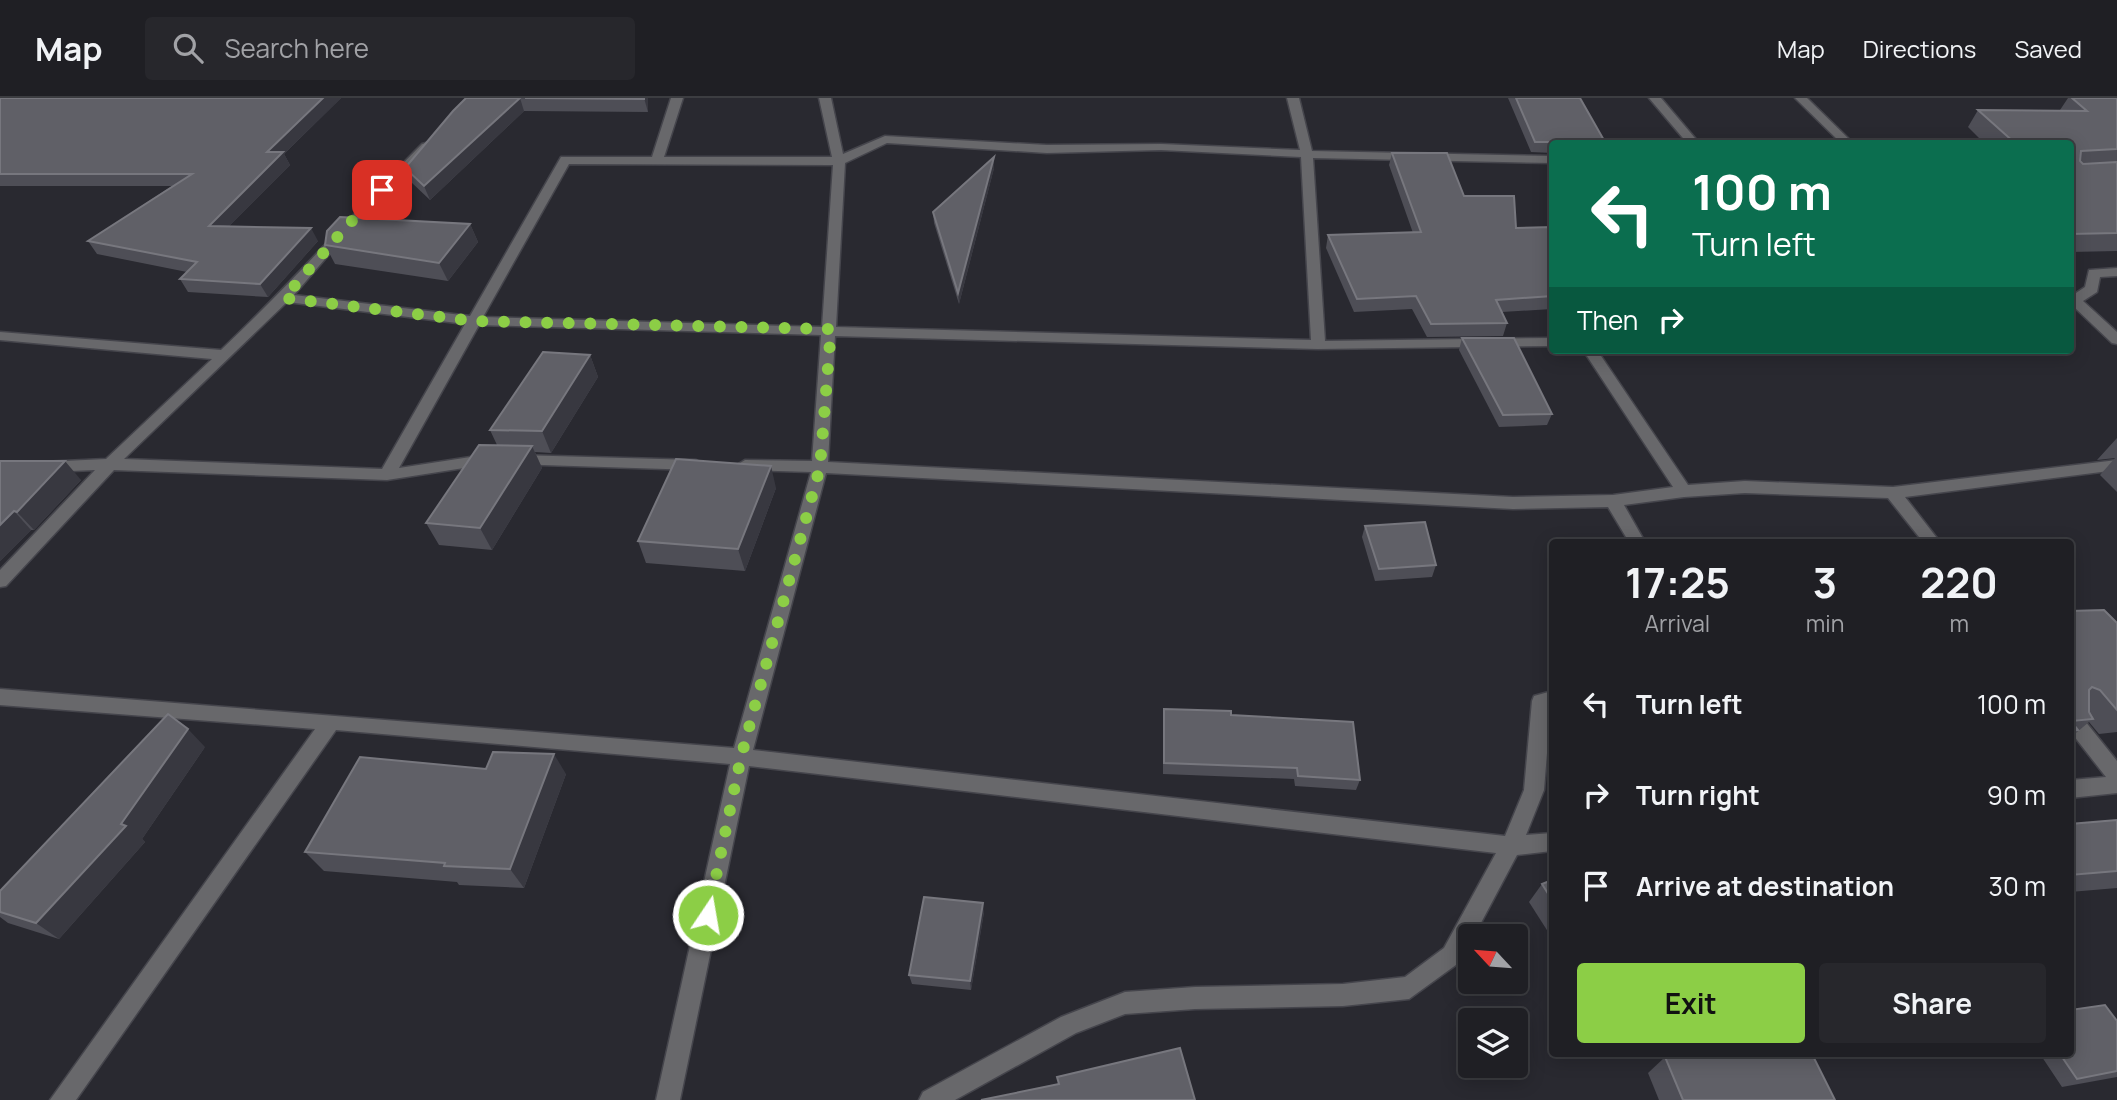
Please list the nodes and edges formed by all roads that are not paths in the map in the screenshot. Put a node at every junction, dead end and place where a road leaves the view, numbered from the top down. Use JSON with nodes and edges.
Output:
{"nodes":[{"id":1,"x":677,"y":98,"type":"edge"},
{"id":2,"x":825,"y":98,"type":"edge"},
{"id":3,"x":1293,"y":98,"type":"edge"},
{"id":4,"x":1655,"y":98,"type":"edge"},
{"id":5,"x":1801,"y":98,"type":"edge"},
{"id":6,"x":435,"y":138,"type":"edge"},
{"id":7,"x":1692,"y":140,"type":"edge"},
{"id":8,"x":1845,"y":140,"type":"edge"},
{"id":9,"x":1307,"y":154,"type":"junction"},
{"id":10,"x":1549,"y":159,"type":"edge"},
{"id":11,"x":657,"y":160,"type":"junction"},
{"id":12,"x":839,"y":161,"type":"junction"},
{"id":13,"x":2117,"y":272,"type":"edge"},
{"id":14,"x":284,"y":298,"type":"junction"},
{"id":15,"x":2074,"y":301,"type":"edge"},
{"id":16,"x":2074,"y":303,"type":"edge"},
{"id":17,"x":474,"y":321,"type":"junction"},
{"id":18,"x":831,"y":329,"type":"junction"},
{"id":19,"x":0,"y":336,"type":"edge"},
{"id":20,"x":2117,"y":340,"type":"edge"},
{"id":21,"x":1549,"y":342,"type":"edge"},
{"id":22,"x":1318,"y":345,"type":"junction"},
{"id":23,"x":1593,"y":354,"type":"edge"},
{"id":24,"x":222,"y":355,"type":"junction"},
{"id":25,"x":110,"y":464,"type":"junction"},
{"id":26,"x":2117,"y":465,"type":"edge"},
{"id":27,"x":820,"y":467,"type":"junction"},
{"id":28,"x":0,"y":469,"type":"edge"},
{"id":29,"x":387,"y":475,"type":"junction"},
{"id":30,"x":1684,"y":491,"type":"junction"},
{"id":31,"x":1893,"y":493,"type":"junction"},
{"id":32,"x":1613,"y":501,"type":"junction"},
{"id":33,"x":1635,"y":539,"type":"edge"},
{"id":34,"x":1930,"y":539,"type":"edge"},
{"id":35,"x":0,"y":581,"type":"edge"},
{"id":36,"x":0,"y":697,"type":"edge"},
{"id":37,"x":1549,"y":700,"type":"edge"},
{"id":38,"x":331,"y":722,"type":"junction"},
{"id":39,"x":2074,"y":722,"type":"edge"},
{"id":40,"x":741,"y":757,"type":"junction"},
{"id":41,"x":2117,"y":776,"type":"edge"},
{"id":42,"x":2117,"y":784,"type":"edge"},
{"id":43,"x":2074,"y":789,"type":"edge"},
{"id":44,"x":1549,"y":842,"type":"edge"},
{"id":45,"x":1511,"y":846,"type":"junction"},
{"id":46,"x":62,"y":1100,"type":"edge"},
{"id":47,"x":668,"y":1100,"type":"edge"},
{"id":48,"x":931,"y":1100,"type":"edge"}],
"edges":[{"from":1,"to":11,"type":"street"},
{"from":2,"to":12,"type":"street"},
{"from":3,"to":9,"type":"street"},
{"from":4,"to":7,"type":"street"},
{"from":5,"to":8,"type":"street"},
{"from":6,"to":14,"type":"street"},
{"from":9,"to":10,"type":"street"},
{"from":9,"to":12,"type":"street"},
{"from":9,"to":22,"type":"street"},
{"from":11,"to":12,"type":"street"},
{"from":11,"to":17,"type":"street"},
{"from":12,"to":18,"type":"street"},
{"from":13,"to":15,"type":"street"},
{"from":14,"to":17,"type":"street"},
{"from":14,"to":24,"type":"street"},
{"from":16,"to":20,"type":"street"},
{"from":17,"to":18,"type":"street"},
{"from":17,"to":29,"type":"street"},
{"from":18,"to":22,"type":"street"},
{"from":18,"to":27,"type":"street"},
{"from":19,"to":24,"type":"street"},
{"from":21,"to":22,"type":"street"},
{"from":23,"to":30,"type":"street"},
{"from":24,"to":25,"type":"street"},
{"from":25,"to":28,"type":"street"},
{"from":25,"to":29,"type":"street"},
{"from":25,"to":35,"type":"street"},
{"from":26,"to":31,"type":"street"},
{"from":27,"to":29,"type":"street"},
{"from":27,"to":32,"type":"street"},
{"from":27,"to":40,"type":"street"},
{"from":30,"to":31,"type":"street"},
{"from":30,"to":32,"type":"street"},
{"from":31,"to":34,"type":"street"},
{"from":32,"to":33,"type":"street"},
{"from":36,"to":38,"type":"street"},
{"from":37,"to":45,"type":"street"},
{"from":38,"to":40,"type":"street"},
{"from":38,"to":46,"type":"street"},
{"from":39,"to":41,"type":"street"},
{"from":40,"to":45,"type":"street"},
{"from":40,"to":47,"type":"street"},
{"from":42,"to":43,"type":"street"},
{"from":44,"to":45,"type":"street"},
{"from":45,"to":48,"type":"street"}]}
